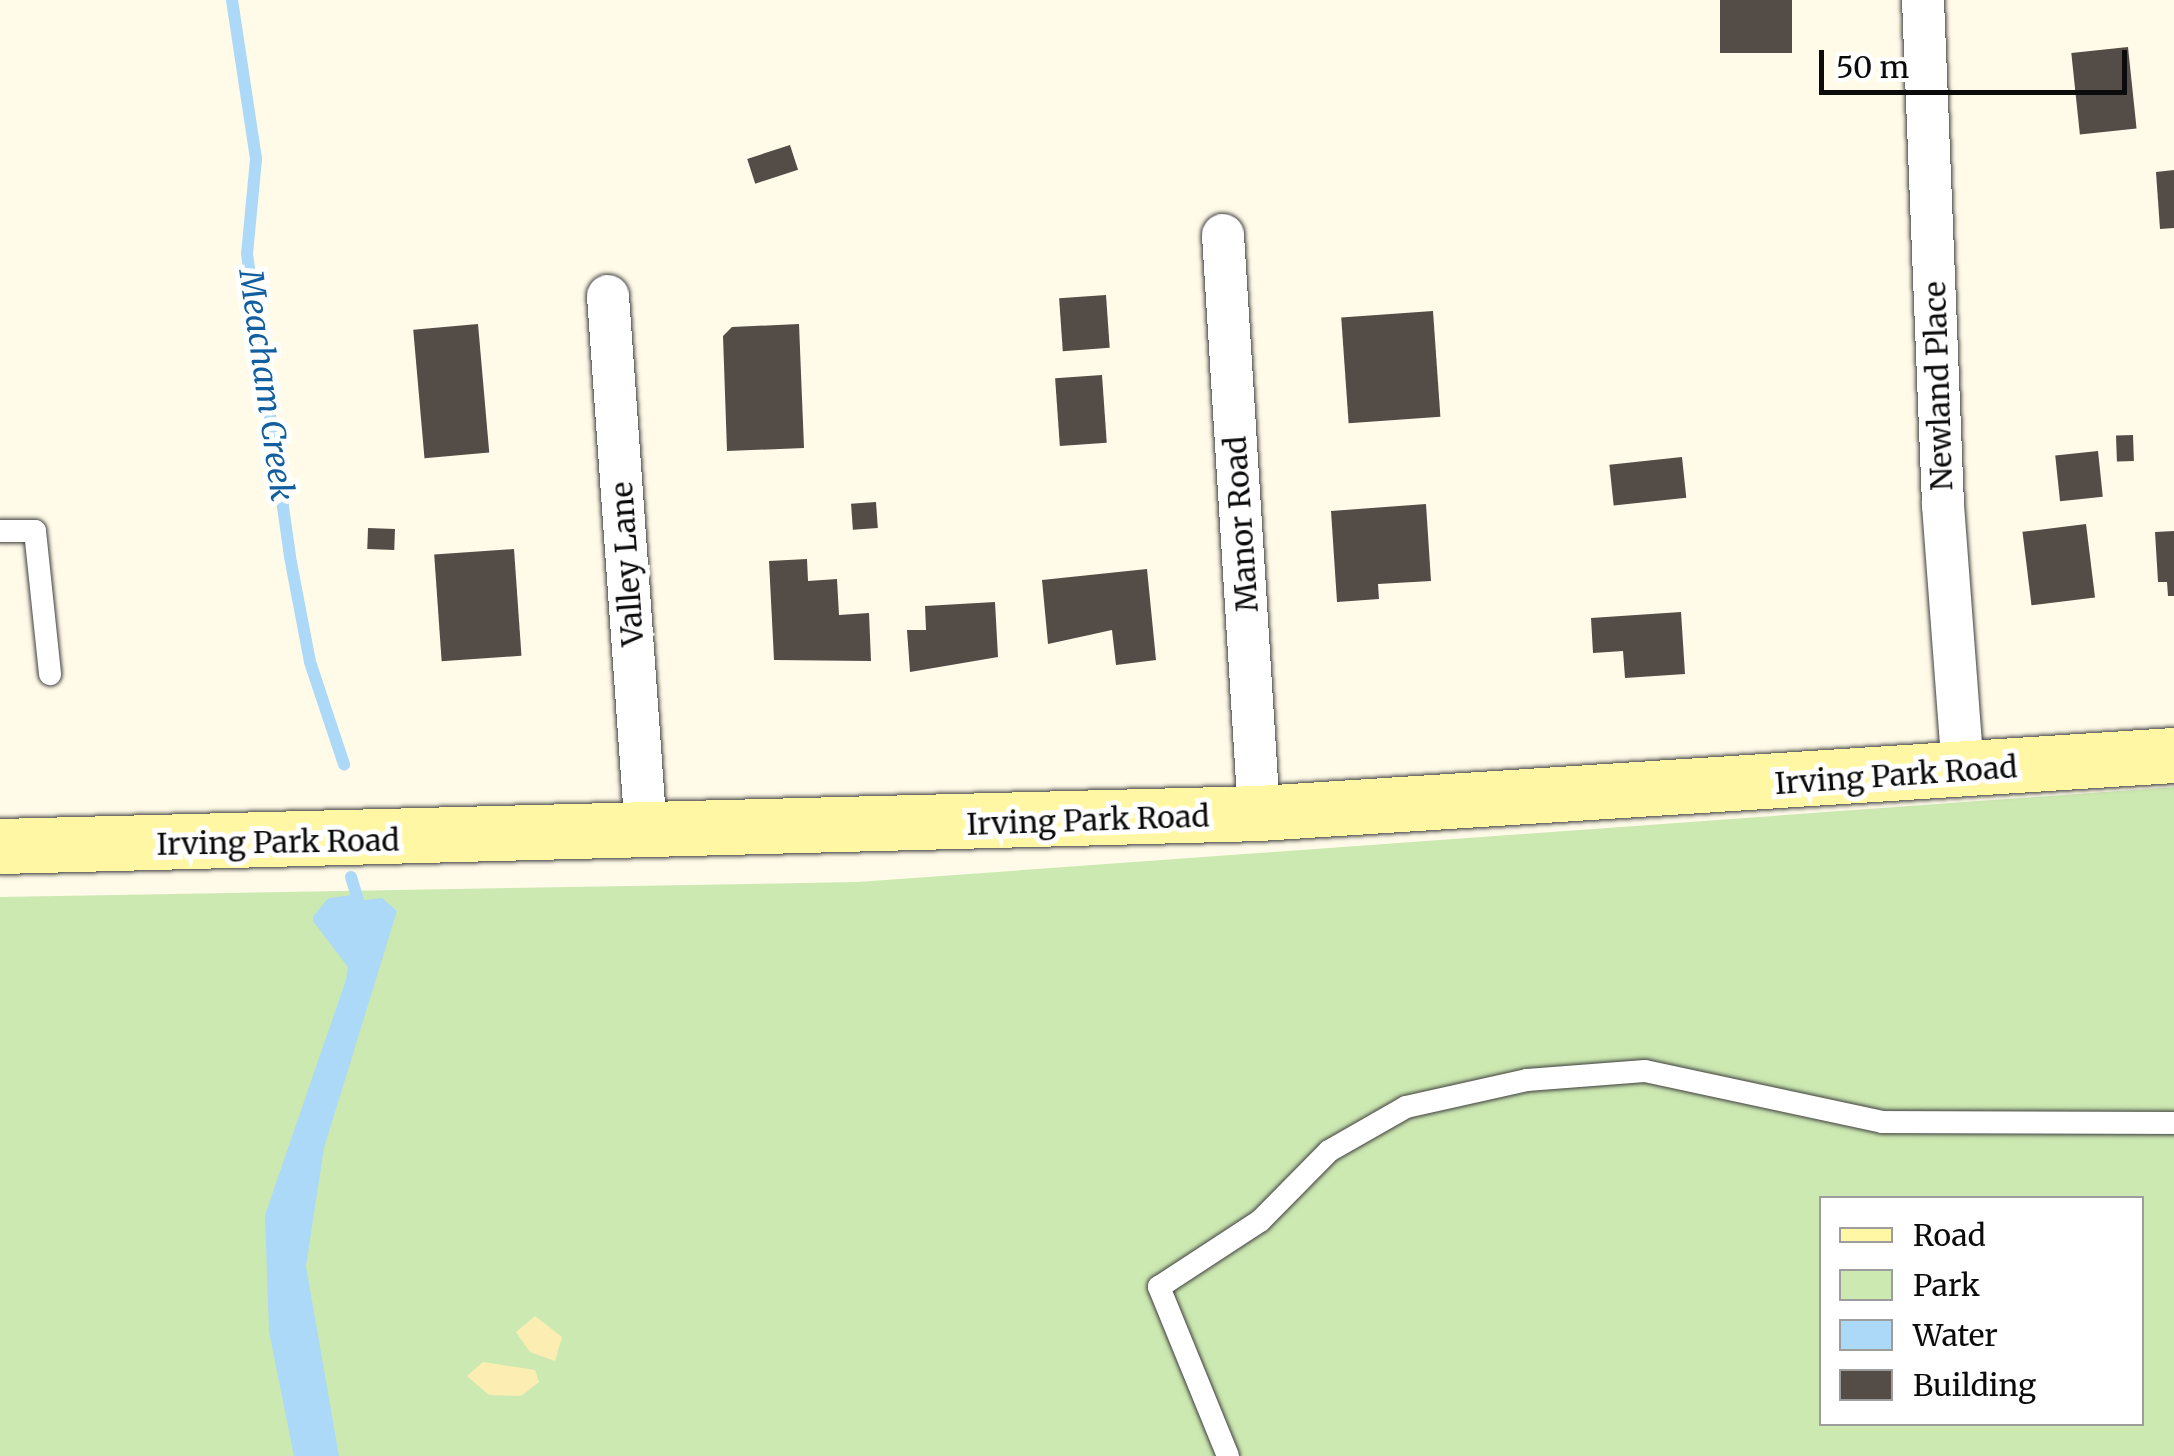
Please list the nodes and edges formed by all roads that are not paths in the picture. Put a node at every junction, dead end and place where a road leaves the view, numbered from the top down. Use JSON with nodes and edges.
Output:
{"nodes":[{"id":1,"x":1923,"y":0,"type":"edge"},
{"id":2,"x":1223,"y":236,"type":"dead end"},
{"id":3,"x":608,"y":296,"type":"dead end"},
{"id":4,"x":0,"y":531,"type":"edge"},
{"id":5,"x":50,"y":674,"type":"dead end"},
{"id":6,"x":2174,"y":756,"type":"edge"},
{"id":7,"x":1963,"y":771,"type":"junction"},
{"id":8,"x":1259,"y":814,"type":"junction"},
{"id":9,"x":646,"y":833,"type":"junction"},
{"id":10,"x":0,"y":846,"type":"edge"},
{"id":11,"x":2174,"y":1123,"type":"edge"},
{"id":12,"x":1228,"y":1456,"type":"edge"}],
"edges":[{"from":1,"to":7,"type":"street","name":"Newland Place"},
{"from":2,"to":8,"type":"street","name":"Manor Road"},
{"from":3,"to":9,"type":"street","name":"Valley Lane"},
{"from":4,"to":5,"type":"lane"},
{"from":6,"to":7,"type":"main road","name":"Irving Park Road"},
{"from":7,"to":8,"type":"main road","name":"Irving Park Road"},
{"from":8,"to":9,"type":"main road","name":"Irving Park Road"},
{"from":9,"to":10,"type":"main road","name":"Irving Park Road"},
{"from":11,"to":12,"type":"lane"}]}
